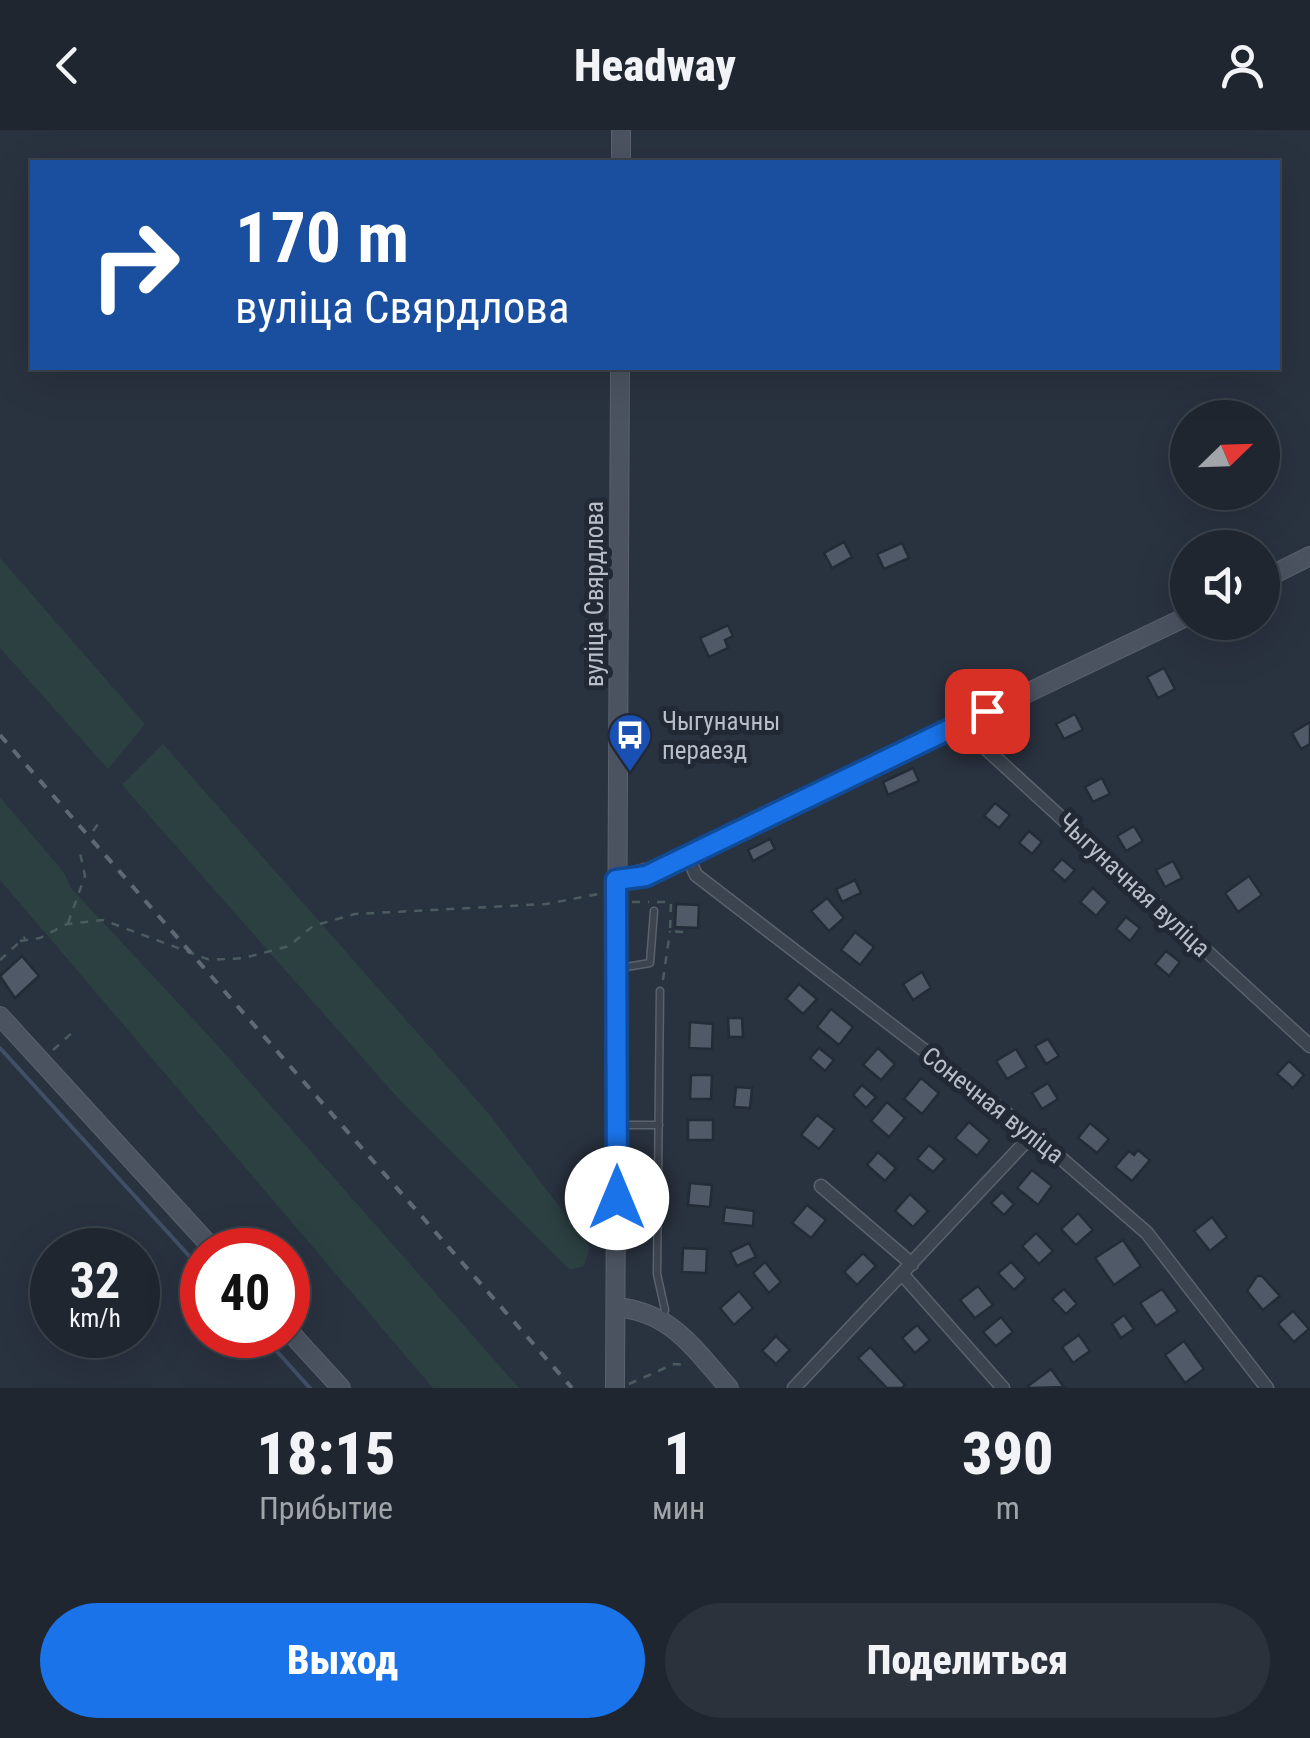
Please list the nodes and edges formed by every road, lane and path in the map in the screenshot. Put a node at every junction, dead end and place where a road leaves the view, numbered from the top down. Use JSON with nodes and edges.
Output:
{"nodes":[{"id":1,"x":621,"y":130,"type":"edge"},
{"id":2,"x":621,"y":160,"type":"edge"},
{"id":3,"x":620,"y":370,"type":"edge"},
{"id":4,"x":1310,"y":556,"type":"edge"},
{"id":5,"x":1280,"y":571,"type":"edge"},
{"id":6,"x":1170,"y":624,"type":"edge"},
{"id":7,"x":959,"y":724,"type":"junction"},
{"id":8,"x":102,"y":820,"type":"dead end"},
{"id":9,"x":93,"y":831,"type":"dead end"},
{"id":10,"x":79,"y":848,"type":"dead end"},
{"id":11,"x":687,"y":856,"type":"junction"},
{"id":12,"x":610,"y":886,"type":"junction"},
{"id":13,"x":654,"y":911,"type":"dead end"},
{"id":14,"x":67,"y":924,"type":"junction"},
{"id":15,"x":670,"y":931,"type":"dead end"},
{"id":16,"x":25,"y":937,"type":"dead end"},
{"id":17,"x":20,"y":941,"type":"junction"},
{"id":18,"x":0,"y":960,"type":"edge"},
{"id":19,"x":618,"y":968,"type":"junction"},
{"id":20,"x":660,"y":992,"type":"joint"},
{"id":21,"x":0,"y":1016,"type":"edge"},
{"id":22,"x":74,"y":1031,"type":"dead end"},
{"id":23,"x":1310,"y":1046,"type":"edge"},
{"id":24,"x":41,"y":1061,"type":"junction"},
{"id":25,"x":617,"y":1125,"type":"junction"},
{"id":26,"x":658,"y":1126,"type":"junction"},
{"id":27,"x":1033,"y":1134,"type":"junction"},
{"id":28,"x":821,"y":1186,"type":"dead end"},
{"id":29,"x":194,"y":1228,"type":"edge"},
{"id":30,"x":908,"y":1270,"type":"junction"},
{"id":31,"x":616,"y":1308,"type":"junction"},
{"id":32,"x":662,"y":1317,"type":"junction"},
{"id":33,"x":310,"y":1354,"type":"edge"},
{"id":34,"x":688,"y":1365,"type":"dead end"},
{"id":35,"x":619,"y":1387,"type":"edge"},
{"id":36,"x":342,"y":1388,"type":"edge"},
{"id":37,"x":729,"y":1388,"type":"edge"},
{"id":38,"x":794,"y":1388,"type":"edge"},
{"id":39,"x":1002,"y":1388,"type":"edge"},
{"id":40,"x":1268,"y":1388,"type":"edge"}],
"edges":[{"from":1,"to":2,"type":"street"},
{"from":3,"to":12,"type":"street","name":"вуліца Свярдлова"},
{"from":4,"to":5,"type":"street"},
{"from":6,"to":7,"type":"street"},
{"from":7,"to":11,"type":"street"},
{"from":7,"to":23,"type":"street","name":"Чыгуначная вуліца"},
{"from":8,"to":9,"type":"path"},
{"from":10,"to":14,"type":"path"},
{"from":11,"to":12,"type":"street"},
{"from":11,"to":27,"type":"street","name":"Сонечная вуліца"},
{"from":12,"to":14,"type":"path"},
{"from":12,"to":19,"type":"street","name":"вуліца Свярдлова"},
{"from":13,"to":19,"type":"lane"},
{"from":14,"to":17,"type":"path"},
{"from":15,"to":20,"type":"path"},
{"from":16,"to":17,"type":"path"},
{"from":17,"to":18,"type":"path"},
{"from":19,"to":25,"type":"street","name":"вуліца Свярдлова"},
{"from":20,"to":26,"type":"lane"},
{"from":21,"to":24,"type":"street"},
{"from":22,"to":24,"type":"path"},
{"from":24,"to":29,"type":"street"},
{"from":25,"to":26,"type":"lane"},
{"from":25,"to":31,"type":"street","name":"вуліца Свярдлова"},
{"from":26,"to":32,"type":"lane"},
{"from":27,"to":30,"type":"street"},
{"from":27,"to":40,"type":"street","name":"Сонечная вуліца"},
{"from":28,"to":30,"type":"street"},
{"from":30,"to":38,"type":"street"},
{"from":30,"to":39,"type":"street"},
{"from":31,"to":32,"type":"street"},
{"from":31,"to":35,"type":"street","name":"вуліца Свярдлова"},
{"from":32,"to":37,"type":"street"},
{"from":33,"to":36,"type":"street"},
{"from":34,"to":35,"type":"path"}]}
